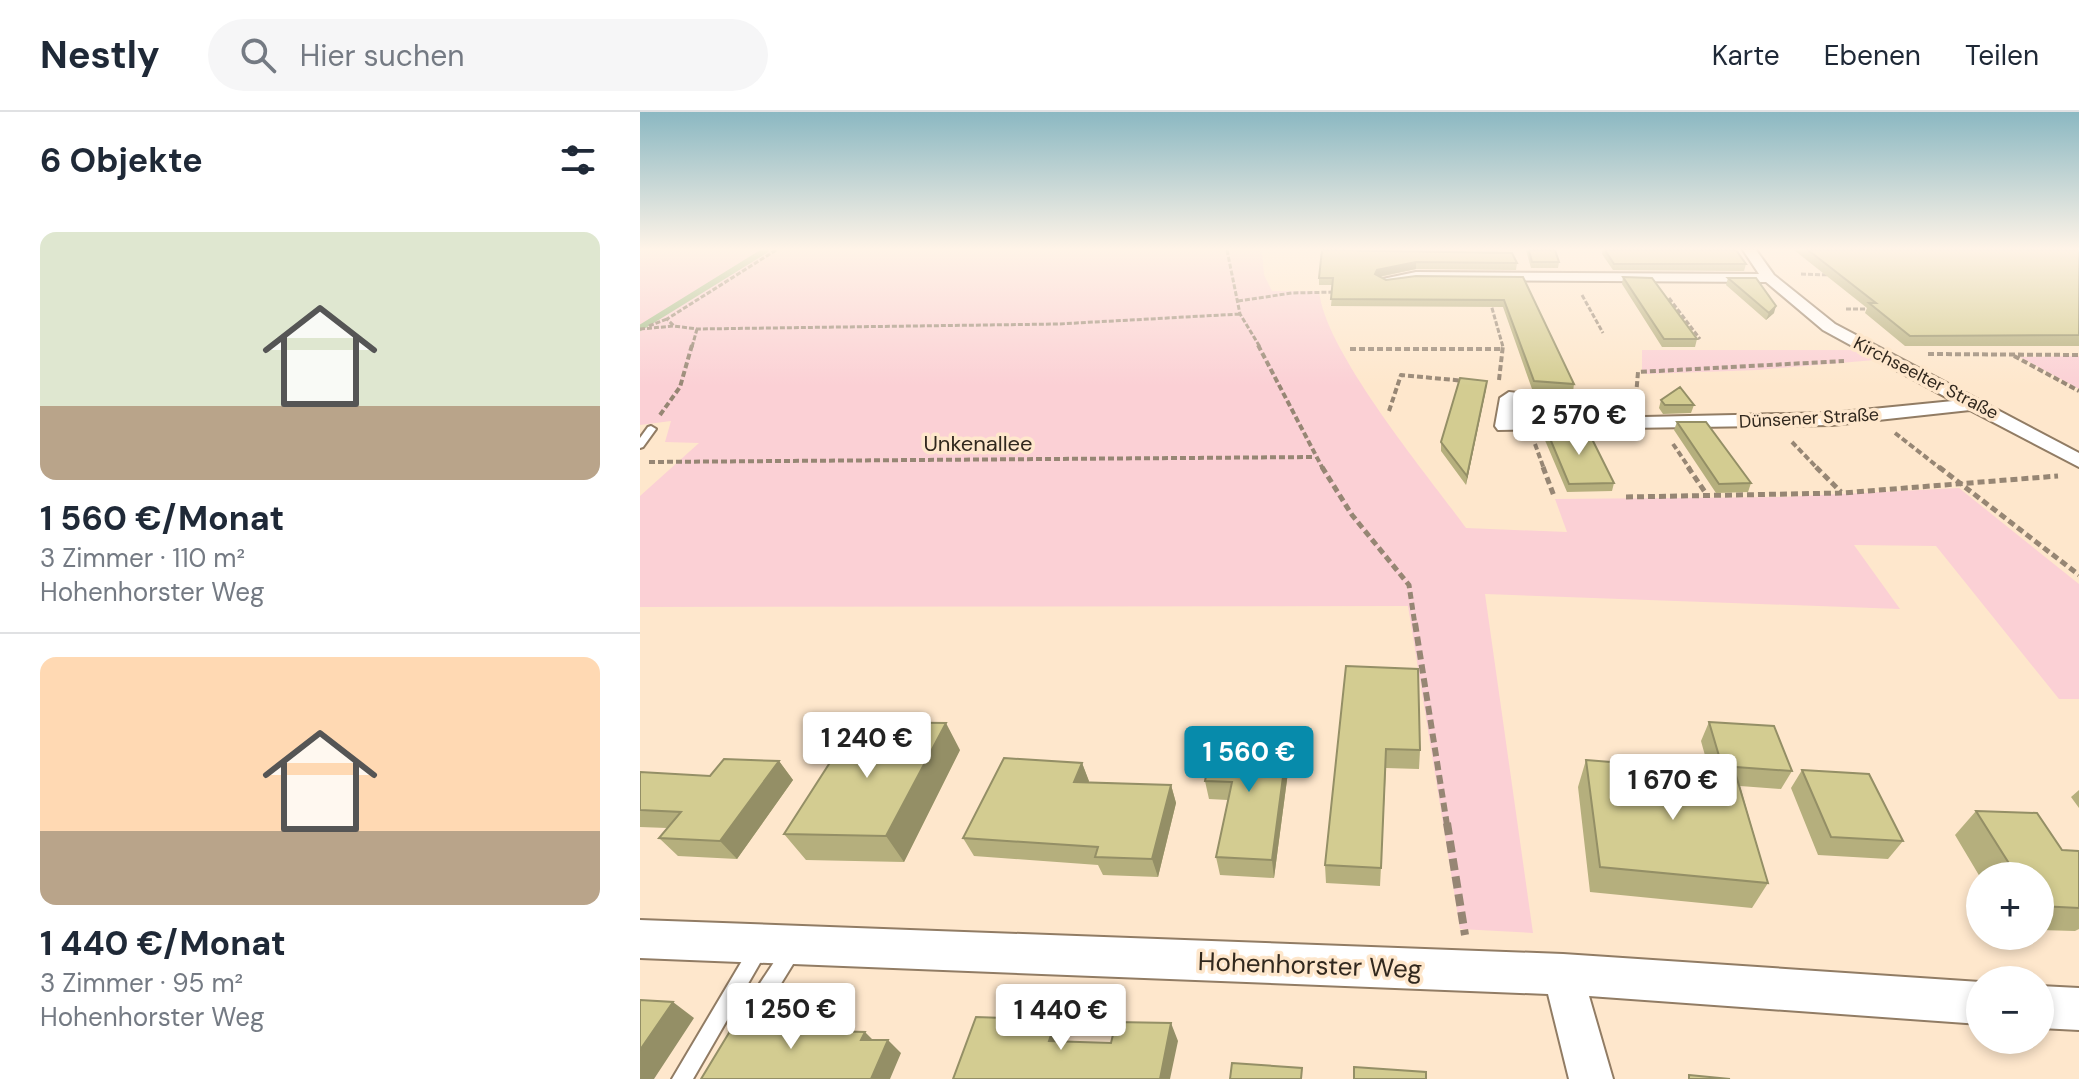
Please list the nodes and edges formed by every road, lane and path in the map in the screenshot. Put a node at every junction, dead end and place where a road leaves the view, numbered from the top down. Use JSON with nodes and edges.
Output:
{"nodes":[{"id":1,"x":705,"y":295,"type":"edge"},
{"id":2,"x":1237,"y":295,"type":"edge"},
{"id":3,"x":1278,"y":295,"type":"edge"},
{"id":4,"x":1488,"y":295,"type":"edge"},
{"id":5,"x":1582,"y":295,"type":"edge"},
{"id":6,"x":1667,"y":295,"type":"edge"},
{"id":7,"x":1789,"y":295,"type":"edge"},
{"id":8,"x":1238,"y":301,"type":"junction"},
{"id":9,"x":1804,"y":309,"type":"junction"},
{"id":10,"x":1878,"y":309,"type":"edge"},
{"id":11,"x":1240,"y":314,"type":"junction"},
{"id":12,"x":667,"y":319,"type":"junction"},
{"id":13,"x":674,"y":326,"type":"junction"},
{"id":14,"x":642,"y":328,"type":"edge"},
{"id":15,"x":697,"y":329,"type":"junction"},
{"id":16,"x":1603,"y":333,"type":"dead end"},
{"id":17,"x":1700,"y":339,"type":"edge"},
{"id":18,"x":1350,"y":349,"type":"dead end"},
{"id":19,"x":1503,"y":349,"type":"junction"},
{"id":20,"x":2013,"y":355,"type":"junction"},
{"id":21,"x":2079,"y":355,"type":"edge"},
{"id":22,"x":1883,"y":356,"type":"junction"},
{"id":23,"x":1471,"y":381,"type":"edge"},
{"id":24,"x":2079,"y":391,"type":"edge"},
{"id":25,"x":1509,"y":398,"type":"junction"},
{"id":26,"x":1977,"y":404,"type":"junction"},
{"id":27,"x":1389,"y":411,"type":"dead end"},
{"id":28,"x":1621,"y":411,"type":"junction"},
{"id":29,"x":1872,"y":416,"type":"junction"},
{"id":30,"x":1771,"y":420,"type":"junction"},
{"id":31,"x":1650,"y":423,"type":"junction"},
{"id":32,"x":1528,"y":426,"type":"junction"},
{"id":33,"x":651,"y":429,"type":"joint"},
{"id":34,"x":640,"y":445,"type":"edge"},
{"id":35,"x":1316,"y":457,"type":"junction"},
{"id":36,"x":2079,"y":461,"type":"edge"},
{"id":37,"x":640,"y":462,"type":"edge"},
{"id":38,"x":2064,"y":475,"type":"dead end"},
{"id":39,"x":1961,"y":485,"type":"junction"},
{"id":40,"x":1842,"y":493,"type":"junction"},
{"id":41,"x":1554,"y":496,"type":"dead end"},
{"id":42,"x":1708,"y":496,"type":"junction"},
{"id":43,"x":1626,"y":497,"type":"dead end"},
{"id":44,"x":2077,"y":572,"type":"edge"},
{"id":45,"x":640,"y":939,"type":"edge"},
{"id":46,"x":779,"y":944,"type":"junction"},
{"id":47,"x":1471,"y":971,"type":"junction"},
{"id":48,"x":1563,"y":974,"type":"junction"},
{"id":49,"x":1966,"y":1002,"type":"edge"},
{"id":50,"x":2054,"y":1008,"type":"edge"},
{"id":51,"x":2079,"y":1009,"type":"edge"},
{"id":52,"x":736,"y":1039,"type":"edge"},
{"id":53,"x":682,"y":1079,"type":"edge"},
{"id":54,"x":1591,"y":1079,"type":"edge"}],
"edges":[{"from":1,"to":12,"type":"path"},
{"from":2,"to":8,"type":"path"},
{"from":3,"to":8,"type":"path"},
{"from":4,"to":19,"type":"path"},
{"from":5,"to":16,"type":"path"},
{"from":6,"to":17,"type":"path"},
{"from":7,"to":9,"type":"street","name":"Kirchseelter Straße"},
{"from":8,"to":11,"type":"path"},
{"from":9,"to":10,"type":"path"},
{"from":9,"to":22,"type":"street","name":"Kirchseelter Straße"},
{"from":11,"to":15,"type":"path"},
{"from":11,"to":35,"type":"path"},
{"from":12,"to":13,"type":"path"},
{"from":12,"to":14,"type":"path"},
{"from":13,"to":14,"type":"path"},
{"from":13,"to":15,"type":"path"},
{"from":15,"to":33,"type":"path"},
{"from":18,"to":19,"type":"path"},
{"from":19,"to":25,"type":"path"},
{"from":20,"to":21,"type":"path"},
{"from":20,"to":22,"type":"path"},
{"from":20,"to":24,"type":"path"},
{"from":22,"to":26,"type":"street","name":"Kirchseelter Straße"},
{"from":22,"to":28,"type":"path"},
{"from":23,"to":27,"type":"path"},
{"from":25,"to":28,"type":"street"},
{"from":25,"to":32,"type":"street"},
{"from":26,"to":29,"type":"street","name":"Dünsener Straße"},
{"from":26,"to":36,"type":"street","name":"Kirchseelter Straße"},
{"from":28,"to":31,"type":"street"},
{"from":29,"to":30,"type":"street","name":"Dünsener Straße"},
{"from":29,"to":39,"type":"path"},
{"from":30,"to":31,"type":"street","name":"Dünsener Straße"},
{"from":30,"to":40,"type":"path"},
{"from":31,"to":32,"type":"street","name":"Dünsener Straße"},
{"from":31,"to":42,"type":"path"},
{"from":32,"to":41,"type":"path"},
{"from":33,"to":34,"type":"lane"},
{"from":35,"to":37,"type":"path","name":"Unkenallee"},
{"from":35,"to":47,"type":"path"},
{"from":38,"to":39,"type":"path"},
{"from":39,"to":40,"type":"path"},
{"from":39,"to":44,"type":"path"},
{"from":40,"to":42,"type":"path"},
{"from":42,"to":43,"type":"path"},
{"from":45,"to":46,"type":"street","name":"Hohenhorster Weg"},
{"from":46,"to":47,"type":"street","name":"Hohenhorster Weg"},
{"from":46,"to":52,"type":"lane"},
{"from":46,"to":53,"type":"lane"},
{"from":47,"to":48,"type":"street","name":"Hohenhorster Weg"},
{"from":48,"to":49,"type":"street","name":"Hohenhorster Weg"},
{"from":48,"to":54,"type":"street"},
{"from":50,"to":51,"type":"street"}]}
